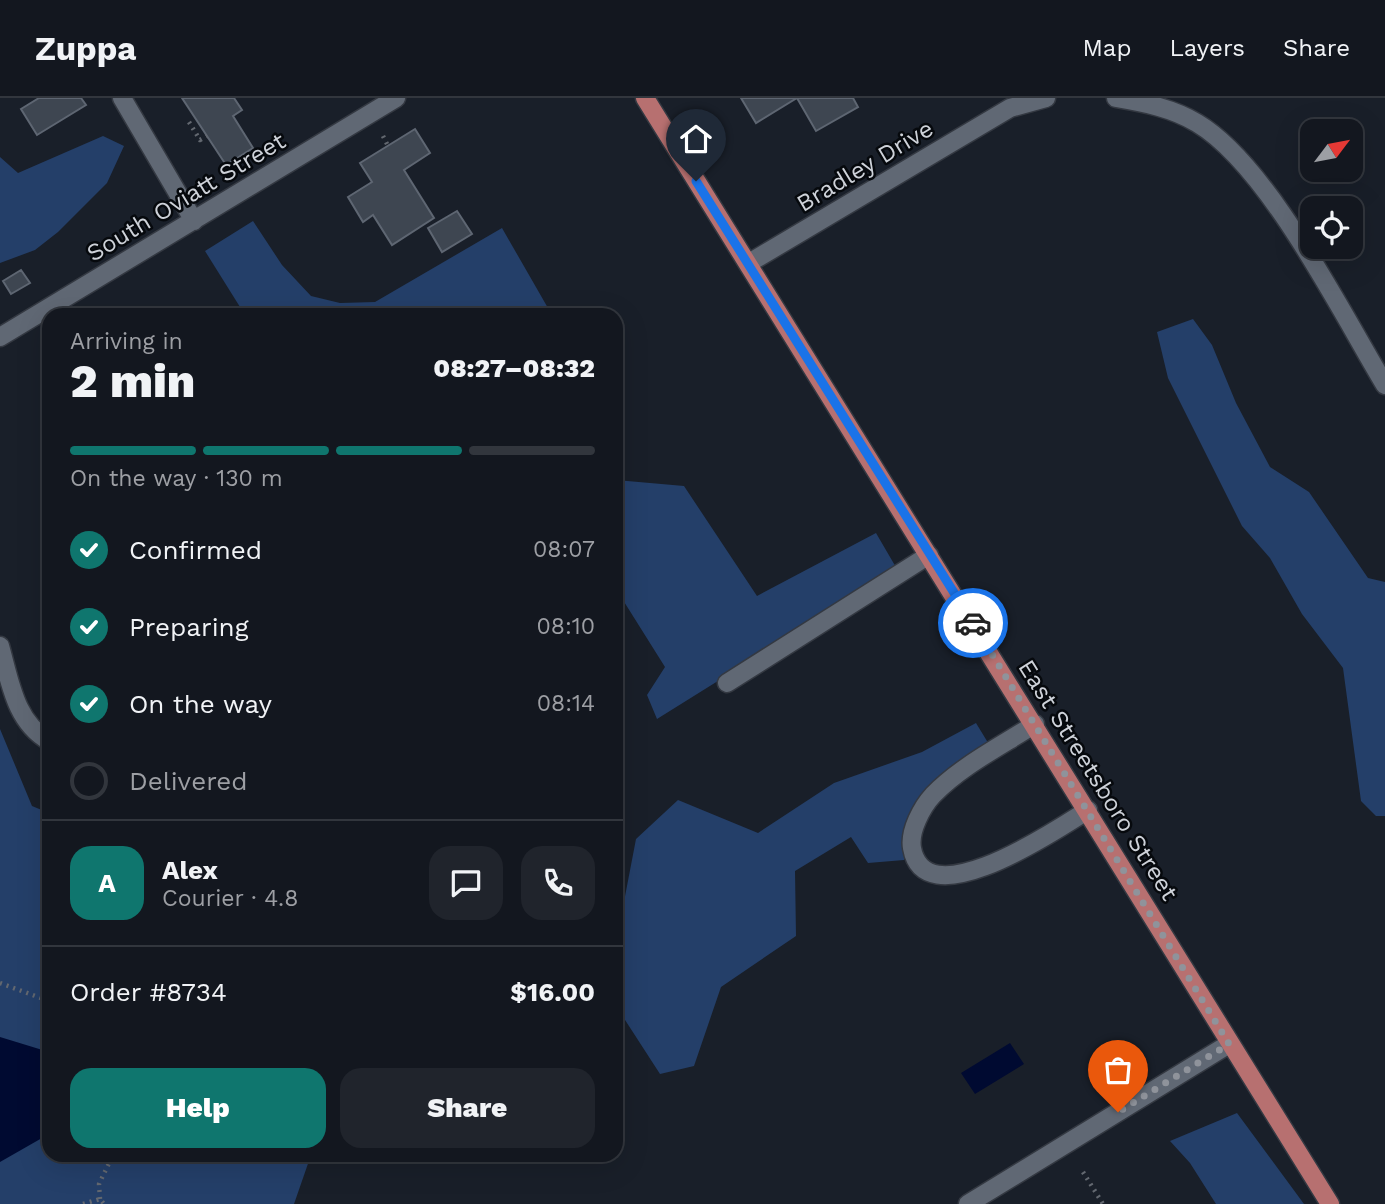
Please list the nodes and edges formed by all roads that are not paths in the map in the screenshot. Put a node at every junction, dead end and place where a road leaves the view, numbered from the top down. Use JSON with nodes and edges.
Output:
{"nodes":[{"id":1,"x":122,"y":98,"type":"edge"},
{"id":2,"x":396,"y":98,"type":"edge"},
{"id":3,"x":645,"y":98,"type":"edge"},
{"id":4,"x":1046,"y":98,"type":"edge"},
{"id":5,"x":1116,"y":98,"type":"edge"},
{"id":6,"x":194,"y":221,"type":"junction"},
{"id":7,"x":749,"y":263,"type":"junction"},
{"id":8,"x":62,"y":300,"type":"junction"},
{"id":9,"x":49,"y":308,"type":"edge"},
{"id":10,"x":68,"y":308,"type":"edge"},
{"id":11,"x":42,"y":312,"type":"edge"},
{"id":12,"x":0,"y":337,"type":"edge"},
{"id":13,"x":1385,"y":384,"type":"edge"},
{"id":14,"x":929,"y":555,"type":"junction"},
{"id":15,"x":0,"y":646,"type":"edge"},
{"id":16,"x":727,"y":683,"type":"dead end"},
{"id":17,"x":1035,"y":724,"type":"junction"},
{"id":18,"x":42,"y":737,"type":"edge"},
{"id":19,"x":1088,"y":810,"type":"junction"},
{"id":20,"x":1229,"y":1044,"type":"junction"},
{"id":21,"x":968,"y":1204,"type":"edge"},
{"id":22,"x":1330,"y":1204,"type":"edge"}],
"edges":[{"from":1,"to":6,"type":"street"},
{"from":2,"to":6,"type":"street","name":"South Oviatt Street"},
{"from":3,"to":7,"type":"main road","name":"East Streetsboro Street"},
{"from":4,"to":7,"type":"street","name":"Bradley Drive"},
{"from":5,"to":13,"type":"street"},
{"from":6,"to":8,"type":"street","name":"South Oviatt Street"},
{"from":7,"to":14,"type":"main road","name":"East Streetsboro Street"},
{"from":8,"to":9,"type":"street","name":"South Oviatt Street"},
{"from":8,"to":10,"type":"street"},
{"from":11,"to":12,"type":"street","name":"South Oviatt Street"},
{"from":14,"to":16,"type":"street"},
{"from":14,"to":17,"type":"main road","name":"East Streetsboro Street"},
{"from":15,"to":18,"type":"street"},
{"from":17,"to":19,"type":"main road","name":"East Streetsboro Street"},
{"from":17,"to":19,"type":"street"},
{"from":19,"to":20,"type":"main road","name":"East Streetsboro Street"},
{"from":20,"to":21,"type":"street"},
{"from":20,"to":22,"type":"main road","name":"East Streetsboro Street"}]}
